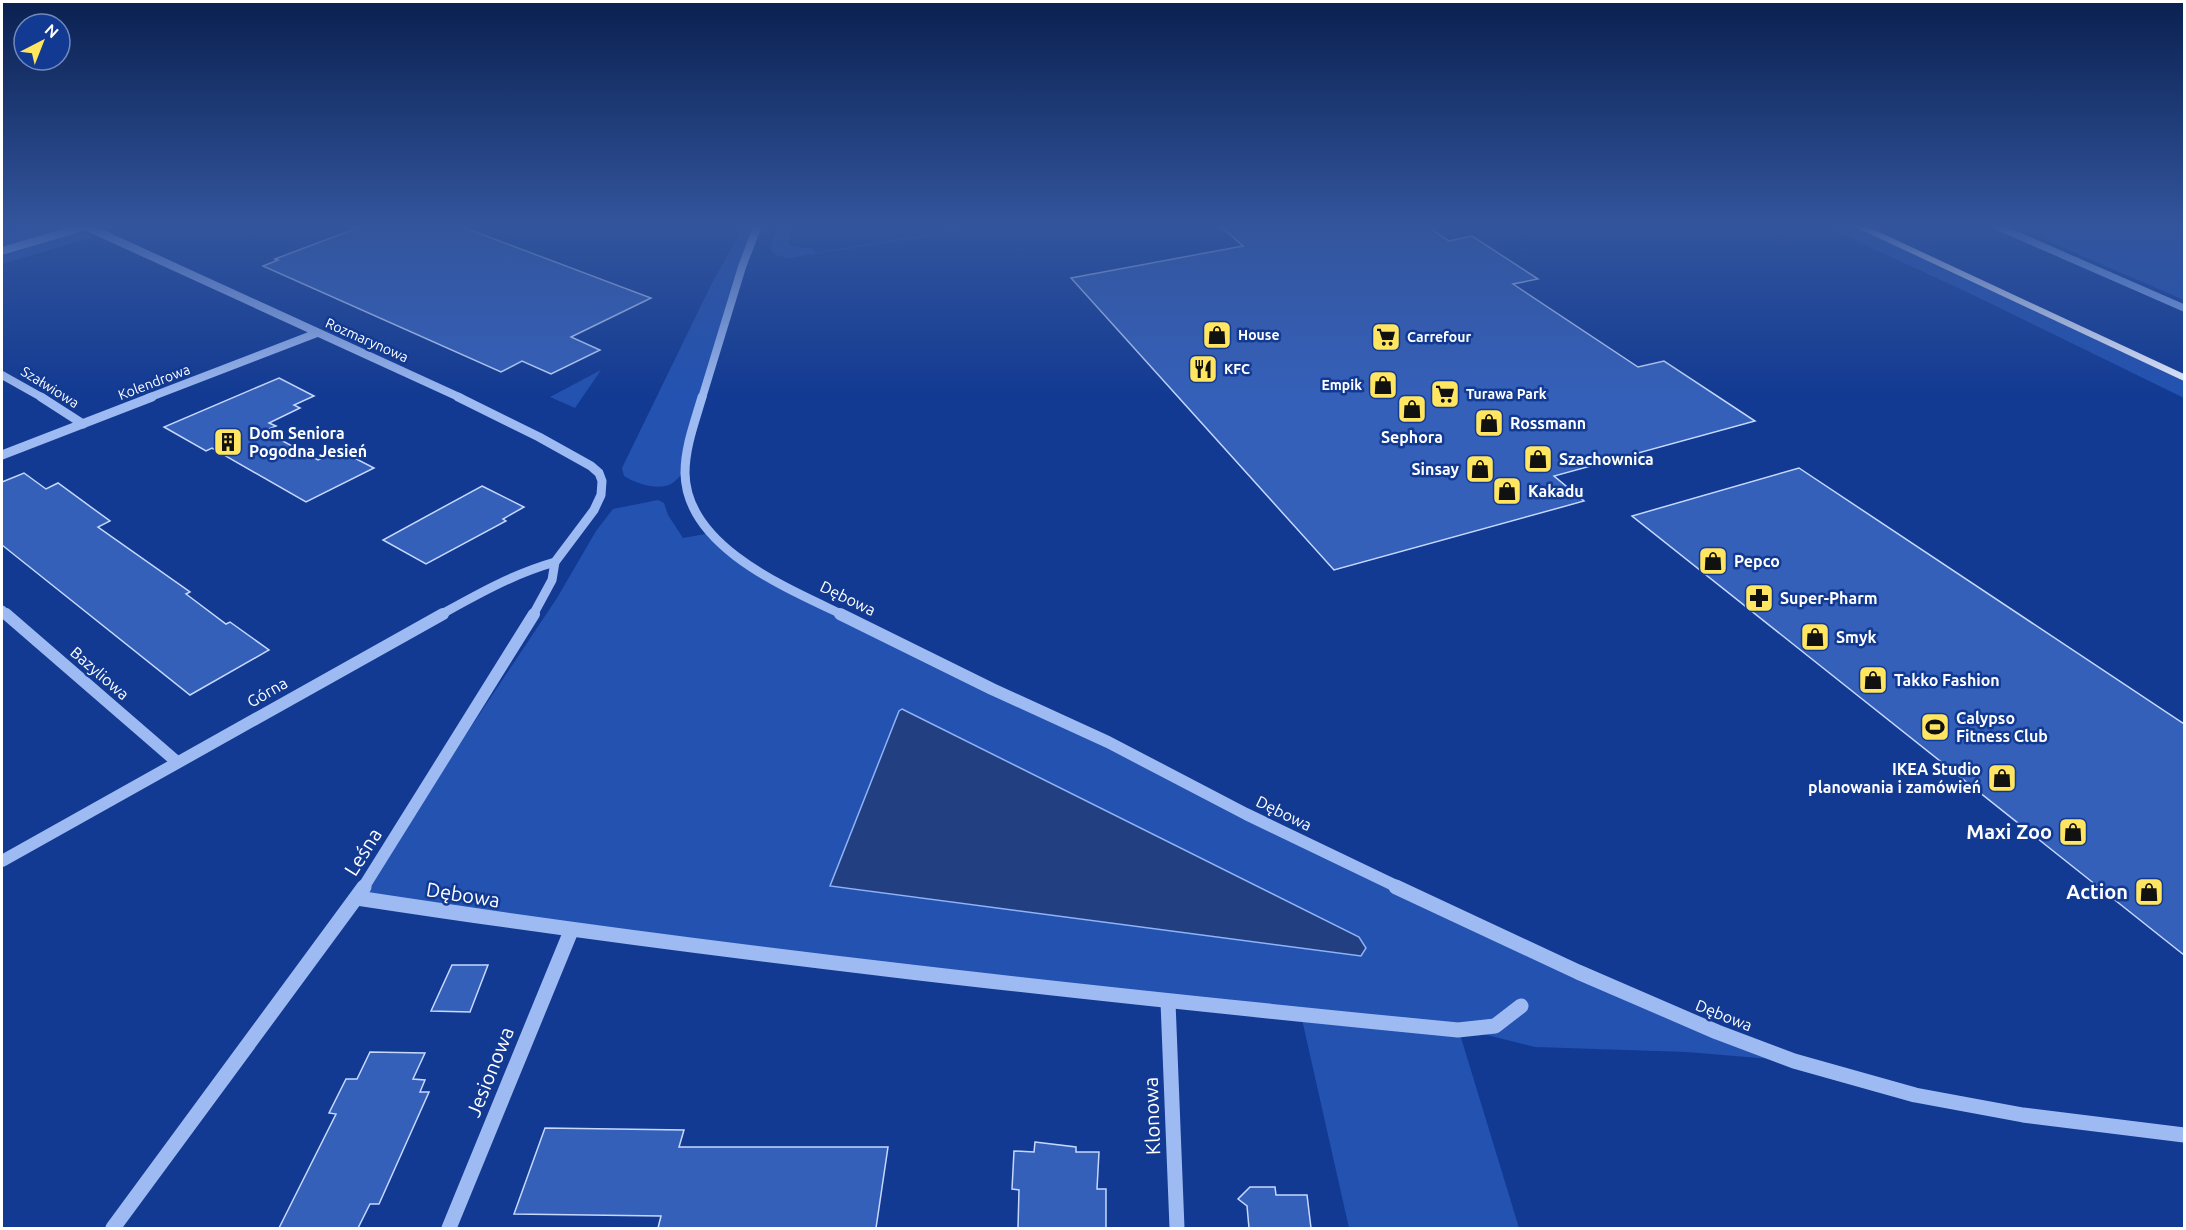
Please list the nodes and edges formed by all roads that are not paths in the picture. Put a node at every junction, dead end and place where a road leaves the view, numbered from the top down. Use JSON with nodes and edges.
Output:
{"nodes":[{"id":1,"x":208,"y":282,"type":"edge"},
{"id":2,"x":737,"y":282,"type":"edge"},
{"id":3,"x":1979,"y":282,"type":"edge"},
{"id":4,"x":317,"y":333,"type":"junction"},
{"id":5,"x":2,"y":375,"type":"edge"},
{"id":6,"x":2184,"y":378,"type":"edge"},
{"id":7,"x":83,"y":424,"type":"junction"},
{"id":8,"x":2,"y":455,"type":"edge"},
{"id":9,"x":600,"y":474,"type":"joint"},
{"id":10,"x":555,"y":562,"type":"junction"},
{"id":11,"x":2,"y":610,"type":"edge"},
{"id":12,"x":177,"y":762,"type":"junction"},
{"id":13,"x":2,"y":861,"type":"edge"},
{"id":14,"x":357,"y":898,"type":"junction"},
{"id":15,"x":571,"y":931,"type":"junction"},
{"id":16,"x":1168,"y":1002,"type":"junction"},
{"id":17,"x":1521,"y":1006,"type":"dead end"},
{"id":18,"x":2184,"y":1135,"type":"edge"},
{"id":19,"x":113,"y":1228,"type":"edge"},
{"id":20,"x":449,"y":1228,"type":"edge"},
{"id":21,"x":1178,"y":1228,"type":"edge"}],
"edges":[{"from":1,"to":4,"type":"street","name":"Rozmarynowa"},
{"from":2,"to":18,"type":"street","name":"Dębowa"},
{"from":3,"to":6,"type":"main road"},
{"from":4,"to":7,"type":"street","name":"Kolendrowa"},
{"from":4,"to":9,"type":"street","name":"Rozmarynowa"},
{"from":5,"to":7,"type":"street","name":"Szałwiowa"},
{"from":7,"to":8,"type":"street","name":"Kolendrowa"},
{"from":9,"to":10,"type":"street","name":"Leśna"},
{"from":10,"to":12,"type":"street","name":"Górna"},
{"from":10,"to":14,"type":"street","name":"Leśna"},
{"from":11,"to":12,"type":"street","name":"Bazyliowa"},
{"from":12,"to":13,"type":"street","name":"Górna"},
{"from":14,"to":15,"type":"street","name":"Dębowa"},
{"from":14,"to":19,"type":"street","name":"Leśna"},
{"from":15,"to":16,"type":"street","name":"Dębowa"},
{"from":15,"to":20,"type":"street","name":"Jesionowa"},
{"from":16,"to":17,"type":"street","name":"Dębowa"},
{"from":16,"to":21,"type":"street","name":"Klonowa"}]}
